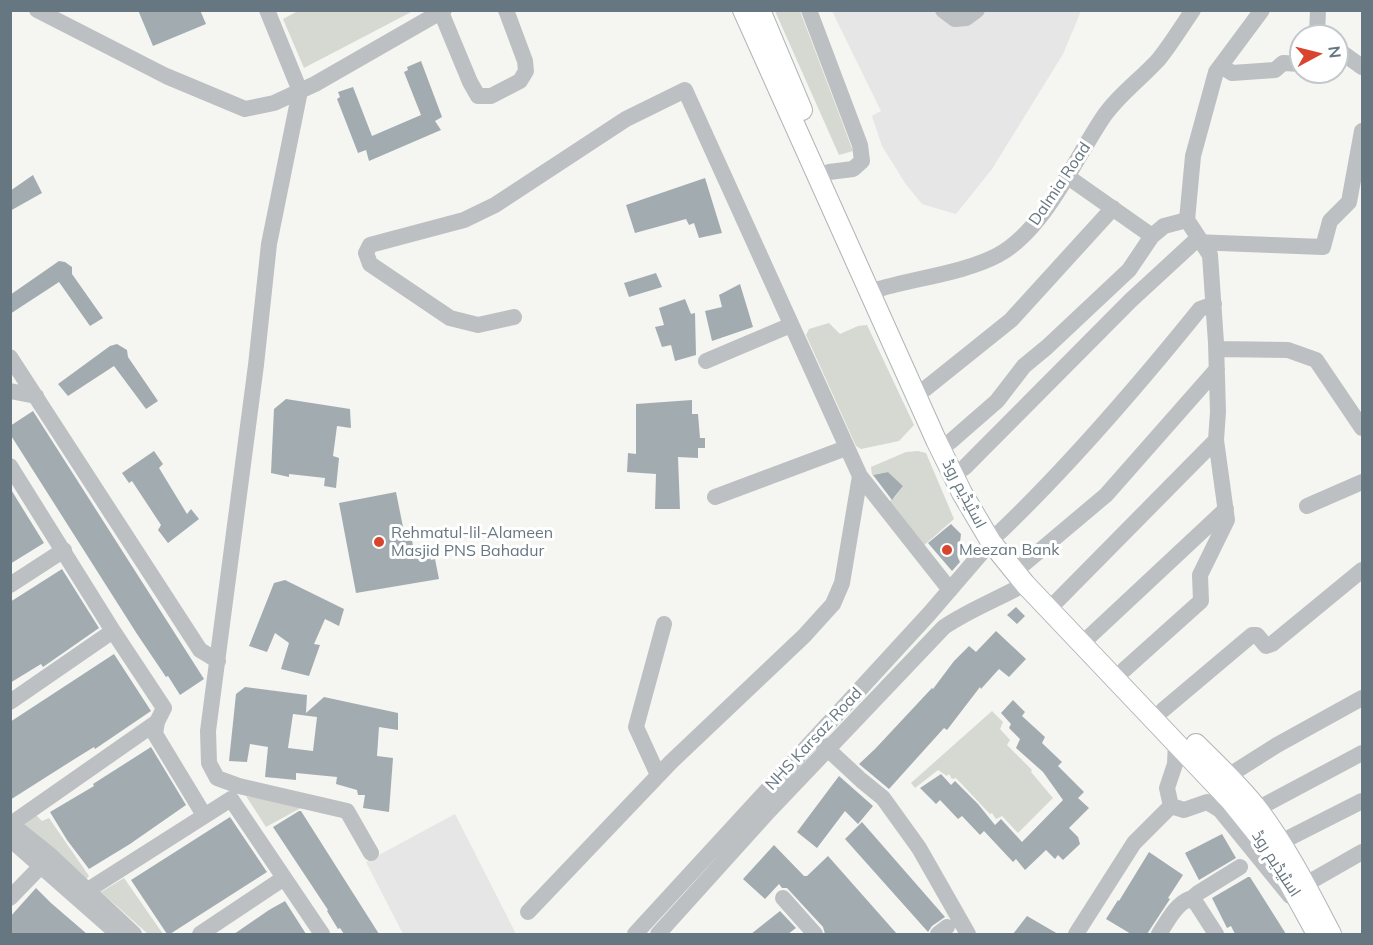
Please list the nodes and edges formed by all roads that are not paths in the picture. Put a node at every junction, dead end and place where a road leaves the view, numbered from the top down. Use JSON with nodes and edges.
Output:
{"nodes":[{"id":1,"x":37,"y":10,"type":"edge"},
{"id":2,"x":267,"y":10,"type":"edge"},
{"id":3,"x":506,"y":10,"type":"edge"},
{"id":4,"x":743,"y":10,"type":"edge"},
{"id":5,"x":759,"y":10,"type":"edge"},
{"id":6,"x":809,"y":10,"type":"edge"},
{"id":7,"x":943,"y":10,"type":"edge"},
{"id":8,"x":977,"y":10,"type":"edge"},
{"id":9,"x":1193,"y":10,"type":"edge"},
{"id":10,"x":1262,"y":10,"type":"edge"},
{"id":11,"x":443,"y":11,"type":"edge"},
{"id":12,"x":1289,"y":63,"type":"edge"},
{"id":13,"x":1221,"y":66,"type":"junction"},
{"id":14,"x":300,"y":91,"type":"junction"},
{"id":15,"x":1362,"y":131,"type":"edge"},
{"id":16,"x":829,"y":172,"type":"junction"},
{"id":17,"x":1068,"y":177,"type":"junction"},
{"id":18,"x":1356,"y":197,"type":"edge"},
{"id":19,"x":1113,"y":208,"type":"junction"},
{"id":20,"x":1187,"y":220,"type":"junction"},
{"id":21,"x":1152,"y":236,"type":"junction"},
{"id":22,"x":1201,"y":242,"type":"junction"},
{"id":23,"x":879,"y":289,"type":"junction"},
{"id":24,"x":1214,"y":304,"type":"junction"},
{"id":25,"x":514,"y":318,"type":"dead end"},
{"id":26,"x":791,"y":325,"type":"junction"},
{"id":27,"x":1217,"y":349,"type":"junction"},
{"id":28,"x":10,"y":357,"type":"edge"},
{"id":29,"x":706,"y":361,"type":"dead end"},
{"id":30,"x":1217,"y":369,"type":"junction"},
{"id":31,"x":925,"y":389,"type":"junction"},
{"id":32,"x":10,"y":392,"type":"edge"},
{"id":33,"x":36,"y":396,"type":"junction"},
{"id":34,"x":1362,"y":428,"type":"edge"},
{"id":35,"x":1216,"y":440,"type":"junction"},
{"id":36,"x":950,"y":442,"type":"junction"},
{"id":37,"x":846,"y":448,"type":"junction"},
{"id":38,"x":11,"y":467,"type":"edge"},
{"id":39,"x":964,"y":468,"type":"junction"},
{"id":40,"x":860,"y":476,"type":"junction"},
{"id":41,"x":1362,"y":482,"type":"edge"},
{"id":42,"x":715,"y":497,"type":"dead end"},
{"id":43,"x":1307,"y":506,"type":"dead end"},
{"id":44,"x":1226,"y":509,"type":"junction"},
{"id":45,"x":995,"y":537,"type":"junction"},
{"id":46,"x":64,"y":550,"type":"junction"},
{"id":47,"x":1362,"y":570,"type":"edge"},
{"id":48,"x":1025,"y":574,"type":"junction"},
{"id":49,"x":10,"y":585,"type":"edge"},
{"id":50,"x":950,"y":590,"type":"junction"},
{"id":51,"x":1057,"y":602,"type":"junction"},
{"id":52,"x":929,"y":614,"type":"junction"},
{"id":53,"x":664,"y":624,"type":"dead end"},
{"id":54,"x":944,"y":627,"type":"junction"},
{"id":55,"x":113,"y":631,"type":"junction"},
{"id":56,"x":1089,"y":637,"type":"junction"},
{"id":57,"x":218,"y":661,"type":"junction"},
{"id":58,"x":1124,"y":670,"type":"junction"},
{"id":59,"x":1362,"y":698,"type":"edge"},
{"id":60,"x":10,"y":702,"type":"edge"},
{"id":61,"x":1163,"y":710,"type":"junction"},
{"id":62,"x":157,"y":722,"type":"junction"},
{"id":63,"x":1176,"y":741,"type":"junction"},
{"id":64,"x":822,"y":743,"type":"junction"},
{"id":65,"x":1362,"y":753,"type":"edge"},
{"id":66,"x":658,"y":775,"type":"junction"},
{"id":67,"x":1228,"y":776,"type":"junction"},
{"id":68,"x":1362,"y":801,"type":"edge"},
{"id":69,"x":1171,"y":806,"type":"junction"},
{"id":70,"x":1257,"y":809,"type":"junction"},
{"id":71,"x":204,"y":815,"type":"junction"},
{"id":72,"x":11,"y":823,"type":"edge"},
{"id":73,"x":10,"y":839,"type":"edge"},
{"id":74,"x":1281,"y":842,"type":"junction"},
{"id":75,"x":1362,"y":852,"type":"edge"},
{"id":76,"x":371,"y":853,"type":"dead end"},
{"id":77,"x":41,"y":866,"type":"junction"},
{"id":78,"x":1240,"y":867,"type":"dead end"},
{"id":79,"x":284,"y":878,"type":"junction"},
{"id":80,"x":1306,"y":884,"type":"junction"},
{"id":81,"x":88,"y":890,"type":"junction"},
{"id":82,"x":10,"y":898,"type":"edge"},
{"id":83,"x":783,"y":898,"type":"dead end"},
{"id":84,"x":1191,"y":899,"type":"junction"},
{"id":85,"x":1304,"y":909,"type":"junction"},
{"id":86,"x":528,"y":912,"type":"dead end"},
{"id":87,"x":118,"y":934,"type":"edge"},
{"id":88,"x":134,"y":934,"type":"edge"},
{"id":89,"x":200,"y":934,"type":"edge"},
{"id":90,"x":322,"y":934,"type":"edge"},
{"id":91,"x":635,"y":934,"type":"edge"},
{"id":92,"x":658,"y":934,"type":"edge"},
{"id":93,"x":815,"y":934,"type":"edge"},
{"id":94,"x":968,"y":934,"type":"edge"},
{"id":95,"x":1076,"y":934,"type":"edge"},
{"id":96,"x":1159,"y":934,"type":"edge"},
{"id":97,"x":1216,"y":934,"type":"edge"},
{"id":98,"x":1317,"y":934,"type":"edge"},
{"id":99,"x":1331,"y":934,"type":"edge"}],
"edges":[{"from":1,"to":14,"type":"street"},
{"from":2,"to":14,"type":"street"},
{"from":3,"to":11,"type":"street"},
{"from":4,"to":45,"type":"main road","name":"اسٹیڈیم روڈ"},
{"from":5,"to":16,"type":"main road","name":"اسٹیڈیم روڈ"},
{"from":6,"to":16,"type":"street"},
{"from":7,"to":8,"type":"street"},
{"from":9,"to":17,"type":"street","name":"Dalmia Road"},
{"from":10,"to":13,"type":"street"},
{"from":11,"to":14,"type":"street"},
{"from":12,"to":13,"type":"street"},
{"from":13,"to":20,"type":"street"},
{"from":14,"to":57,"type":"street"},
{"from":15,"to":18,"type":"street"},
{"from":16,"to":23,"type":"main road","name":"اسٹیڈیم روڈ"},
{"from":17,"to":19,"type":"street"},
{"from":17,"to":23,"type":"street","name":"Dalmia Road"},
{"from":18,"to":22,"type":"street"},
{"from":19,"to":21,"type":"street"},
{"from":19,"to":31,"type":"street"},
{"from":20,"to":21,"type":"street"},
{"from":20,"to":22,"type":"street"},
{"from":21,"to":36,"type":"street"},
{"from":22,"to":24,"type":"street"},
{"from":22,"to":39,"type":"street"},
{"from":23,"to":31,"type":"main road","name":"اسٹیڈیم روڈ"},
{"from":24,"to":27,"type":"street"},
{"from":24,"to":45,"type":"street","name":"NHS Karsaz Road"},
{"from":25,"to":26,"type":"street"},
{"from":26,"to":29,"type":"street"},
{"from":26,"to":37,"type":"street"},
{"from":27,"to":30,"type":"street"},
{"from":27,"to":34,"type":"street"},
{"from":28,"to":33,"type":"street"},
{"from":30,"to":35,"type":"street"},
{"from":30,"to":48,"type":"street"},
{"from":31,"to":36,"type":"main road","name":"اسٹیڈیم روڈ"},
{"from":32,"to":33,"type":"street"},
{"from":33,"to":57,"type":"street"},
{"from":35,"to":44,"type":"street"},
{"from":35,"to":51,"type":"street"},
{"from":36,"to":39,"type":"main road","name":"اسٹیڈیم روڈ"},
{"from":37,"to":40,"type":"street"},
{"from":37,"to":42,"type":"street"},
{"from":38,"to":46,"type":"street"},
{"from":39,"to":45,"type":"main road","name":"اسٹیڈیم روڈ"},
{"from":40,"to":50,"type":"street"},
{"from":40,"to":66,"type":"street"},
{"from":41,"to":43,"type":"street"},
{"from":44,"to":56,"type":"street"},
{"from":44,"to":58,"type":"street"},
{"from":45,"to":48,"type":"main road","name":"اسٹیڈیم روڈ"},
{"from":45,"to":50,"type":"street","name":"NHS Karsaz Road"},
{"from":46,"to":49,"type":"street"},
{"from":46,"to":55,"type":"street"},
{"from":47,"to":61,"type":"street"},
{"from":48,"to":51,"type":"main road","name":"اسٹیڈیم روڈ"},
{"from":48,"to":54,"type":"street"},
{"from":48,"to":63,"type":"main road","name":"اسٹیڈیم روڈ"},
{"from":50,"to":52,"type":"street","name":"NHS Karsaz Road"},
{"from":51,"to":56,"type":"main road","name":"اسٹیڈیم روڈ"},
{"from":52,"to":54,"type":"street"},
{"from":52,"to":64,"type":"street","name":"NHS Karsaz Road"},
{"from":53,"to":66,"type":"street"},
{"from":54,"to":64,"type":"street"},
{"from":55,"to":60,"type":"street"},
{"from":55,"to":62,"type":"street"},
{"from":56,"to":58,"type":"main road","name":"اسٹیڈیم روڈ"},
{"from":57,"to":76,"type":"street"},
{"from":58,"to":61,"type":"main road","name":"اسٹیڈیم روڈ"},
{"from":59,"to":67,"type":"street"},
{"from":61,"to":67,"type":"main road","name":"اسٹیڈیم روڈ"},
{"from":62,"to":71,"type":"street"},
{"from":62,"to":72,"type":"street"},
{"from":63,"to":69,"type":"street"},
{"from":63,"to":85,"type":"main road","name":"اسٹیڈیم روڈ"},
{"from":64,"to":91,"type":"street","name":"NHS Karsaz Road"},
{"from":64,"to":92,"type":"street"},
{"from":64,"to":94,"type":"street"},
{"from":65,"to":70,"type":"street"},
{"from":66,"to":86,"type":"street"},
{"from":67,"to":70,"type":"main road","name":"اسٹیڈیم روڈ"},
{"from":68,"to":74,"type":"street"},
{"from":69,"to":85,"type":"street"},
{"from":69,"to":95,"type":"street"},
{"from":70,"to":74,"type":"main road","name":"اسٹیڈیم روڈ"},
{"from":71,"to":79,"type":"street"},
{"from":71,"to":81,"type":"street"},
{"from":72,"to":81,"type":"street"},
{"from":73,"to":77,"type":"street"},
{"from":74,"to":80,"type":"main road","name":"اسٹیڈیم روڈ"},
{"from":75,"to":80,"type":"street"},
{"from":77,"to":82,"type":"street"},
{"from":77,"to":87,"type":"street"},
{"from":78,"to":84,"type":"street"},
{"from":79,"to":89,"type":"street"},
{"from":79,"to":90,"type":"street"},
{"from":80,"to":99,"type":"main road","name":"اسٹیڈیم روڈ"},
{"from":81,"to":88,"type":"street"},
{"from":83,"to":93,"type":"street"},
{"from":84,"to":96,"type":"street"},
{"from":84,"to":97,"type":"street"},
{"from":85,"to":98,"type":"main road","name":"اسٹیڈیم روڈ"}]}
